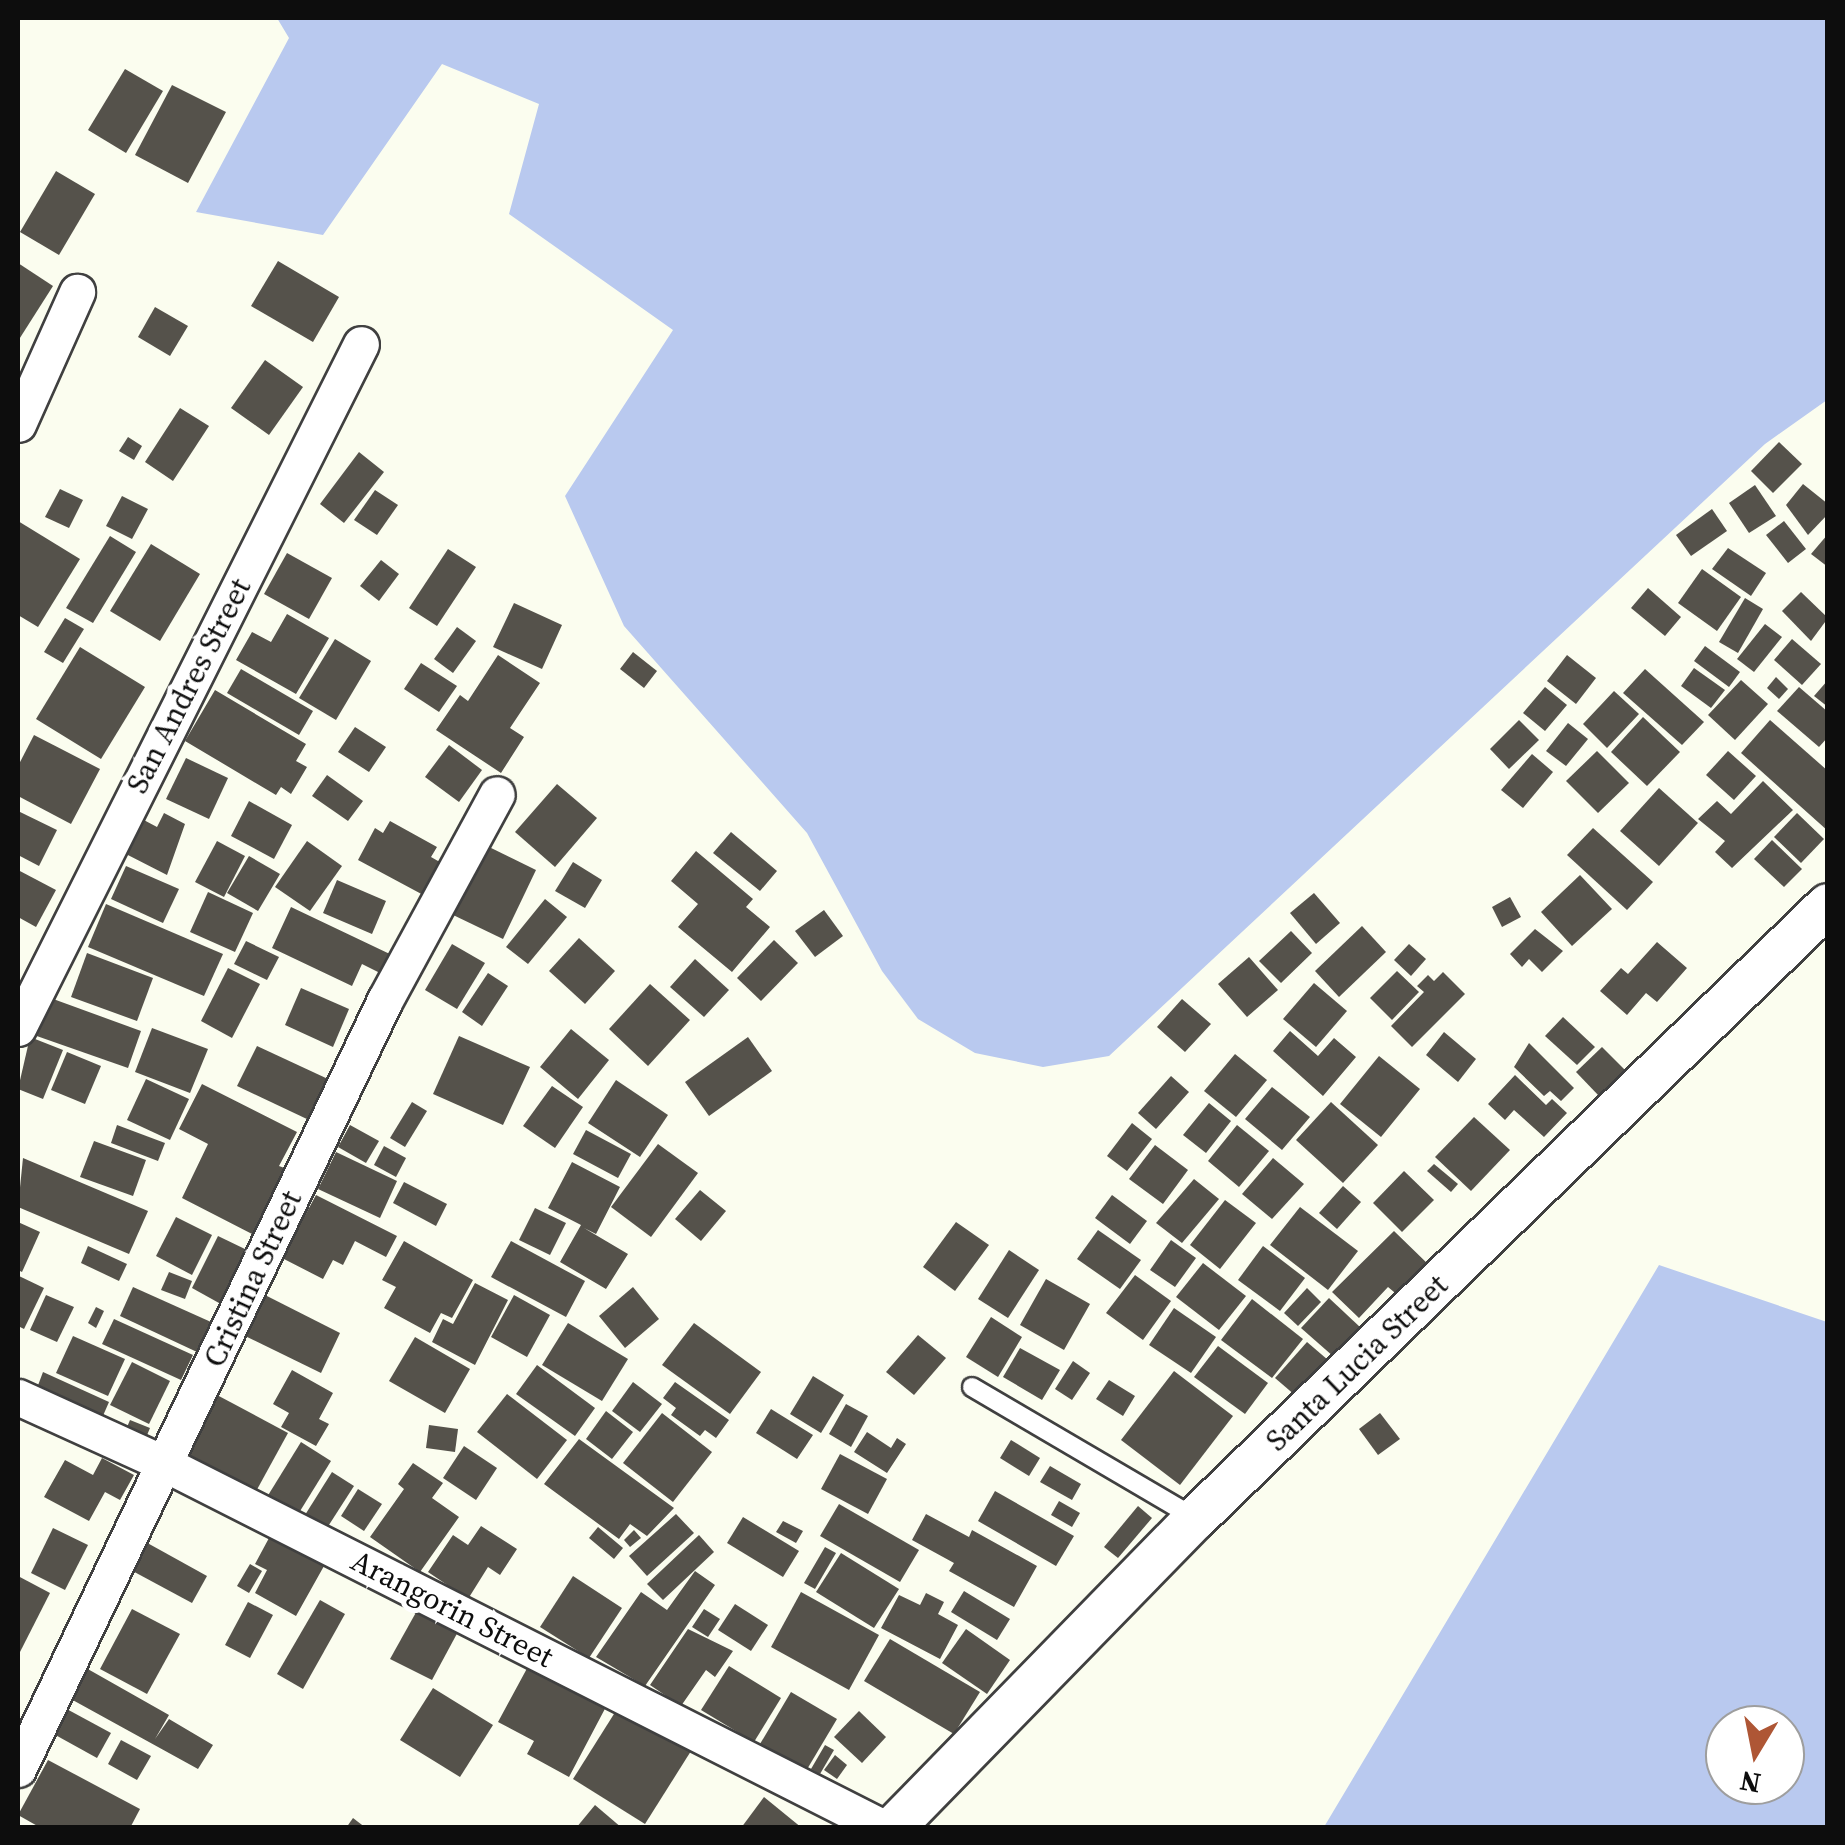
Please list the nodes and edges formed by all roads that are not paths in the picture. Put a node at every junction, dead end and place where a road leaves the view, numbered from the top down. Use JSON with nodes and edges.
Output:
{"nodes":[{"id":1,"x":77,"y":292,"type":"dead end"},
{"id":2,"x":360,"y":344,"type":"dead end"},
{"id":3,"x":20,"y":412,"type":"edge"},
{"id":4,"x":496,"y":794,"type":"dead end"},
{"id":5,"x":1828,"y":905,"type":"edge"},
{"id":6,"x":18,"y":1028,"type":"edge"},
{"id":7,"x":972,"y":1386,"type":"dead end"},
{"id":8,"x":18,"y":1397,"type":"edge"},
{"id":9,"x":166,"y":1464,"type":"junction"},
{"id":10,"x":1196,"y":1518,"type":"junction"},
{"id":11,"x":18,"y":1769,"type":"edge"},
{"id":12,"x":884,"y":1828,"type":"edge"},
{"id":13,"x":893,"y":1828,"type":"edge"}],
"edges":[{"from":1,"to":3,"type":"street"},
{"from":2,"to":6,"type":"street","name":"San Andres Street"},
{"from":4,"to":9,"type":"street","name":"Cristina Street"},
{"from":5,"to":10,"type":"street","name":"Santa Lucia Street"},
{"from":7,"to":10,"type":"lane"},
{"from":8,"to":9,"type":"street","name":"Arangorin Street"},
{"from":9,"to":11,"type":"street","name":"Cristina Street"},
{"from":9,"to":12,"type":"street","name":"Arangorin Street"},
{"from":10,"to":13,"type":"street","name":"Santa Lucia Street"}]}
